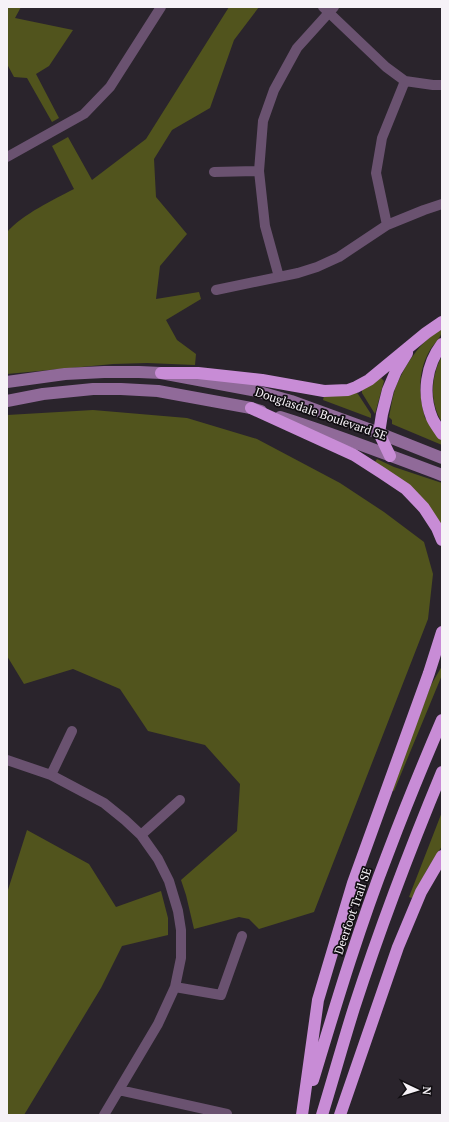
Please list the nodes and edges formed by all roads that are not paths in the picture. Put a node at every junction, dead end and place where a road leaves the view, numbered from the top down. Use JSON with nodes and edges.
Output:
{"nodes":[{"id":1,"x":161,"y":7,"type":"edge"},
{"id":2,"x":328,"y":9,"type":"edge"},
{"id":3,"x":404,"y":81,"type":"junction"},
{"id":4,"x":442,"y":85,"type":"edge"},
{"id":5,"x":7,"y":157,"type":"edge"},
{"id":6,"x":258,"y":171,"type":"junction"},
{"id":7,"x":214,"y":172,"type":"dead end"},
{"id":8,"x":442,"y":204,"type":"edge"},
{"id":9,"x":387,"y":225,"type":"junction"},
{"id":10,"x":279,"y":277,"type":"junction"},
{"id":11,"x":216,"y":290,"type":"dead end"},
{"id":12,"x":442,"y":322,"type":"edge"},
{"id":13,"x":415,"y":342,"type":"junction"},
{"id":14,"x":442,"y":344,"type":"edge"},
{"id":15,"x":160,"y":373,"type":"junction"},
{"id":16,"x":7,"y":382,"type":"edge"},
{"id":17,"x":7,"y":401,"type":"edge"},
{"id":18,"x":251,"y":408,"type":"junction"},
{"id":19,"x":379,"y":433,"type":"junction"},
{"id":20,"x":442,"y":434,"type":"edge"},
{"id":21,"x":390,"y":456,"type":"junction"},
{"id":22,"x":442,"y":458,"type":"edge"},
{"id":23,"x":442,"y":474,"type":"edge"},
{"id":24,"x":442,"y":540,"type":"edge"},
{"id":25,"x":442,"y":632,"type":"edge"},
{"id":26,"x":442,"y":720,"type":"edge"},
{"id":27,"x":72,"y":731,"type":"dead end"},
{"id":28,"x":7,"y":760,"type":"edge"},
{"id":29,"x":442,"y":772,"type":"edge"},
{"id":30,"x":51,"y":775,"type":"junction"},
{"id":31,"x":180,"y":800,"type":"dead end"},
{"id":32,"x":141,"y":835,"type":"junction"},
{"id":33,"x":442,"y":856,"type":"edge"},
{"id":34,"x":242,"y":936,"type":"dead end"},
{"id":35,"x":175,"y":987,"type":"junction"},
{"id":36,"x":119,"y":1090,"type":"junction"},
{"id":37,"x":227,"y":1114,"type":"dead end"},
{"id":38,"x":104,"y":1115,"type":"edge"},
{"id":39,"x":302,"y":1115,"type":"edge"},
{"id":40,"x":322,"y":1115,"type":"edge"},
{"id":41,"x":340,"y":1115,"type":"edge"}],
"edges":[{"from":1,"to":5,"type":"street"},
{"from":2,"to":3,"type":"street"},
{"from":2,"to":6,"type":"street"},
{"from":3,"to":4,"type":"street"},
{"from":3,"to":9,"type":"street"},
{"from":6,"to":7,"type":"street"},
{"from":6,"to":10,"type":"street"},
{"from":8,"to":9,"type":"street"},
{"from":9,"to":10,"type":"street"},
{"from":10,"to":11,"type":"street"},
{"from":12,"to":13,"type":"highway"},
{"from":13,"to":15,"type":"highway"},
{"from":13,"to":19,"type":"highway"},
{"from":14,"to":20,"type":"highway"},
{"from":15,"to":16,"type":"street","name":"Douglasdale Boulevard SE"},
{"from":15,"to":19,"type":"street","name":"Douglasdale Boulevard SE"},
{"from":17,"to":18,"type":"street","name":"Douglasdale Boulevard SE"},
{"from":18,"to":21,"type":"street","name":"Douglasdale Boulevard SE"},
{"from":18,"to":24,"type":"highway"},
{"from":19,"to":21,"type":"highway"},
{"from":19,"to":22,"type":"street","name":"Douglasdale Boulevard SE"},
{"from":21,"to":23,"type":"street","name":"Douglasdale Boulevard SE"},
{"from":25,"to":39,"type":"highway"},
{"from":26,"to":39,"type":"highway","name":"Deerfoot Trail SE"},
{"from":27,"to":30,"type":"street"},
{"from":28,"to":30,"type":"street"},
{"from":29,"to":40,"type":"highway"},
{"from":30,"to":32,"type":"street"},
{"from":31,"to":32,"type":"street"},
{"from":32,"to":35,"type":"street"},
{"from":33,"to":41,"type":"highway"},
{"from":34,"to":35,"type":"street"},
{"from":35,"to":36,"type":"street"},
{"from":36,"to":37,"type":"street"},
{"from":36,"to":38,"type":"street"}]}
